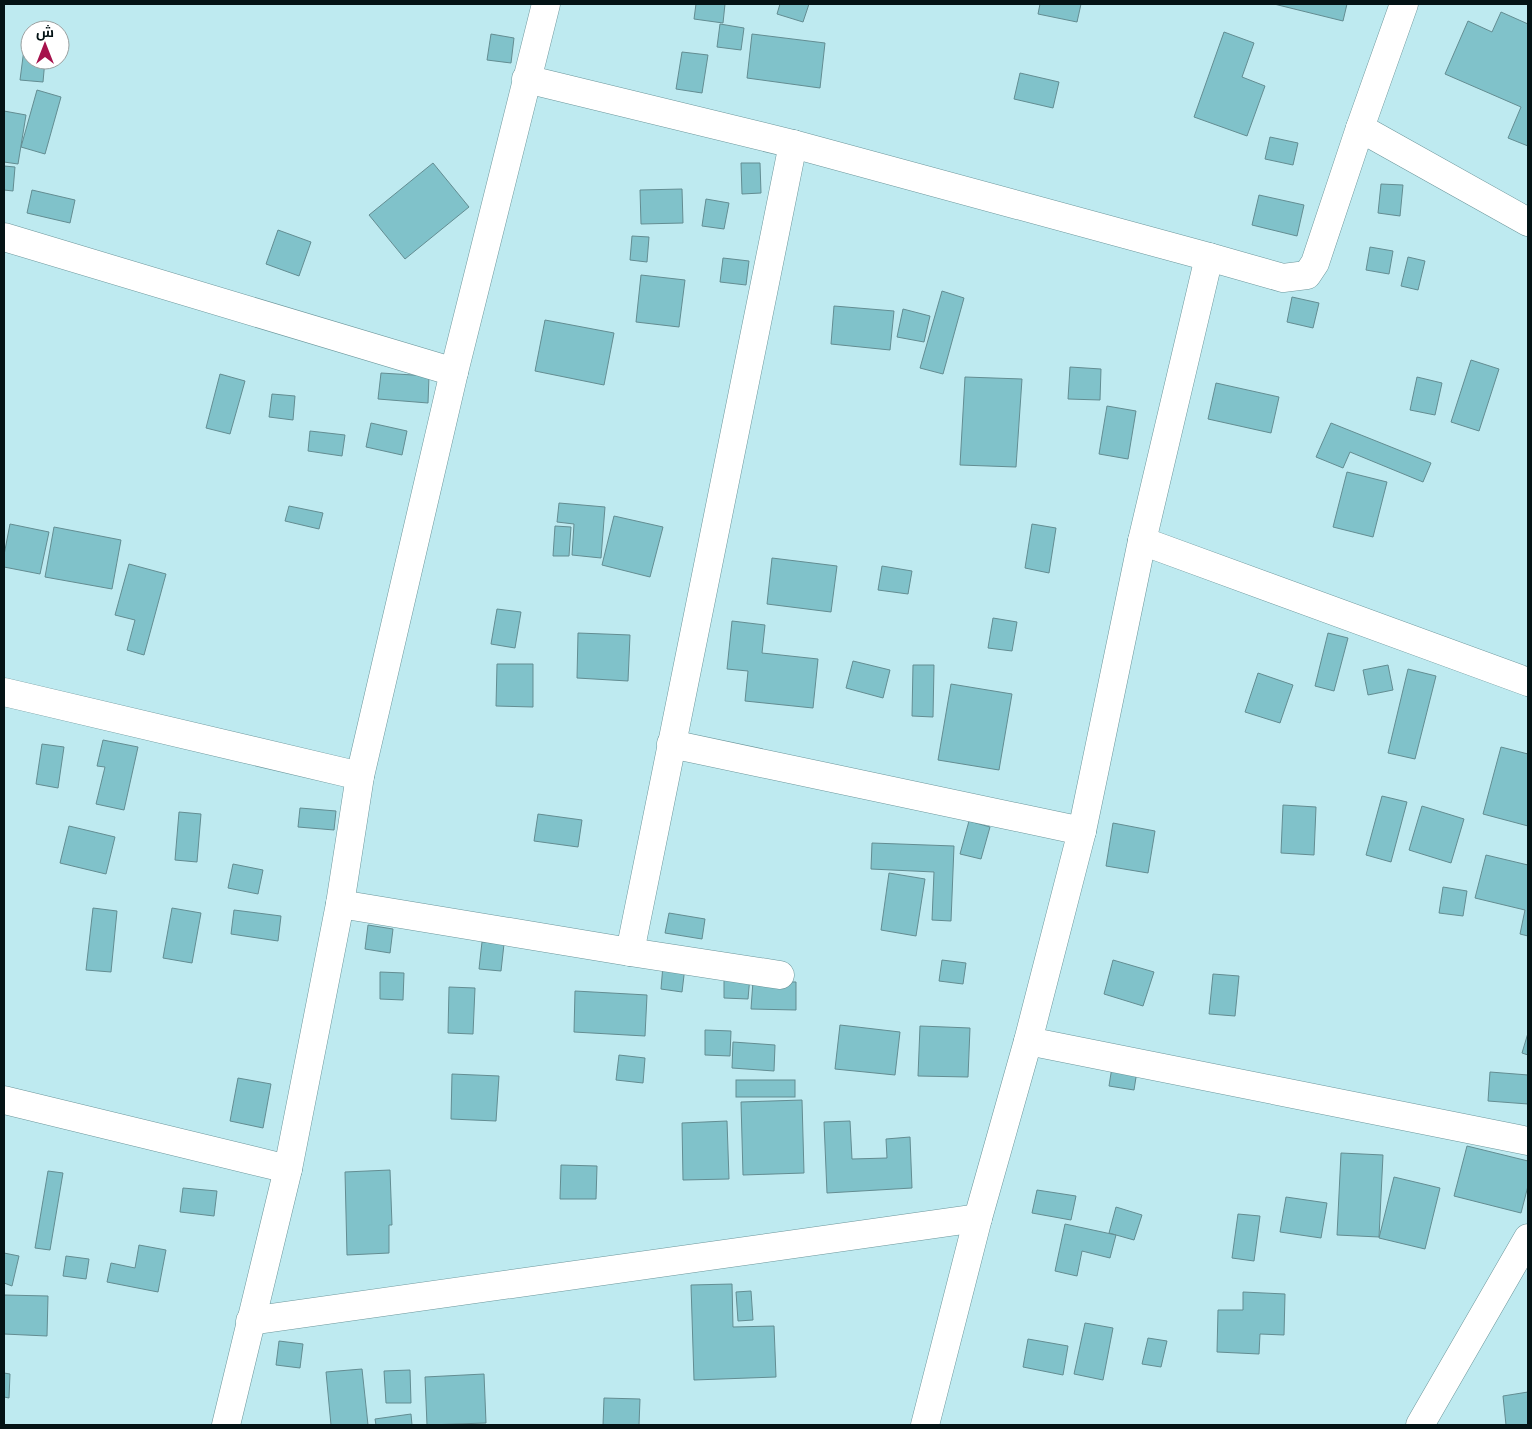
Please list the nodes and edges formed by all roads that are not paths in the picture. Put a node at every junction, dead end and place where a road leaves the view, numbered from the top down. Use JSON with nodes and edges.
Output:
{"nodes":[{"id":1,"x":546,"y":4,"type":"edge"},
{"id":2,"x":1404,"y":4,"type":"edge"},
{"id":3,"x":526,"y":79,"type":"junction"},
{"id":4,"x":1360,"y":128,"type":"junction"},
{"id":5,"x":793,"y":144,"type":"junction"},
{"id":6,"x":1528,"y":222,"type":"edge"},
{"id":7,"x":4,"y":237,"type":"edge"},
{"id":8,"x":1209,"y":257,"type":"junction"},
{"id":9,"x":454,"y":372,"type":"junction"},
{"id":10,"x":1142,"y":541,"type":"junction"},
{"id":11,"x":1528,"y":682,"type":"edge"},
{"id":12,"x":4,"y":692,"type":"edge"},
{"id":13,"x":671,"y":744,"type":"junction"},
{"id":14,"x":360,"y":776,"type":"junction"},
{"id":15,"x":1082,"y":831,"type":"junction"},
{"id":16,"x":340,"y":904,"type":"junction"},
{"id":17,"x":630,"y":952,"type":"junction"},
{"id":18,"x":780,"y":975,"type":"dead end"},
{"id":19,"x":1028,"y":1041,"type":"junction"},
{"id":20,"x":4,"y":1100,"type":"edge"},
{"id":21,"x":1528,"y":1141,"type":"edge"},
{"id":22,"x":288,"y":1169,"type":"junction"},
{"id":23,"x":978,"y":1218,"type":"junction"},
{"id":24,"x":1528,"y":1238,"type":"edge"},
{"id":25,"x":250,"y":1321,"type":"junction"},
{"id":26,"x":226,"y":1425,"type":"edge"},
{"id":27,"x":925,"y":1425,"type":"edge"},
{"id":28,"x":1420,"y":1425,"type":"edge"}],
"edges":[{"from":1,"to":3,"type":"street"},
{"from":2,"to":4,"type":"street"},
{"from":3,"to":5,"type":"street"},
{"from":3,"to":9,"type":"street"},
{"from":4,"to":6,"type":"street"},
{"from":4,"to":8,"type":"street"},
{"from":5,"to":8,"type":"street"},
{"from":5,"to":13,"type":"street"},
{"from":7,"to":9,"type":"street"},
{"from":8,"to":10,"type":"street"},
{"from":9,"to":14,"type":"street"},
{"from":10,"to":11,"type":"street"},
{"from":10,"to":15,"type":"street"},
{"from":12,"to":14,"type":"street"},
{"from":13,"to":15,"type":"street"},
{"from":13,"to":17,"type":"street"},
{"from":14,"to":16,"type":"street"},
{"from":15,"to":19,"type":"street"},
{"from":16,"to":17,"type":"street"},
{"from":16,"to":22,"type":"street"},
{"from":17,"to":18,"type":"street"},
{"from":19,"to":21,"type":"street"},
{"from":19,"to":23,"type":"street"},
{"from":20,"to":22,"type":"street"},
{"from":22,"to":25,"type":"street"},
{"from":23,"to":25,"type":"street"},
{"from":23,"to":27,"type":"street"},
{"from":24,"to":28,"type":"street"},
{"from":25,"to":26,"type":"street"}]}
